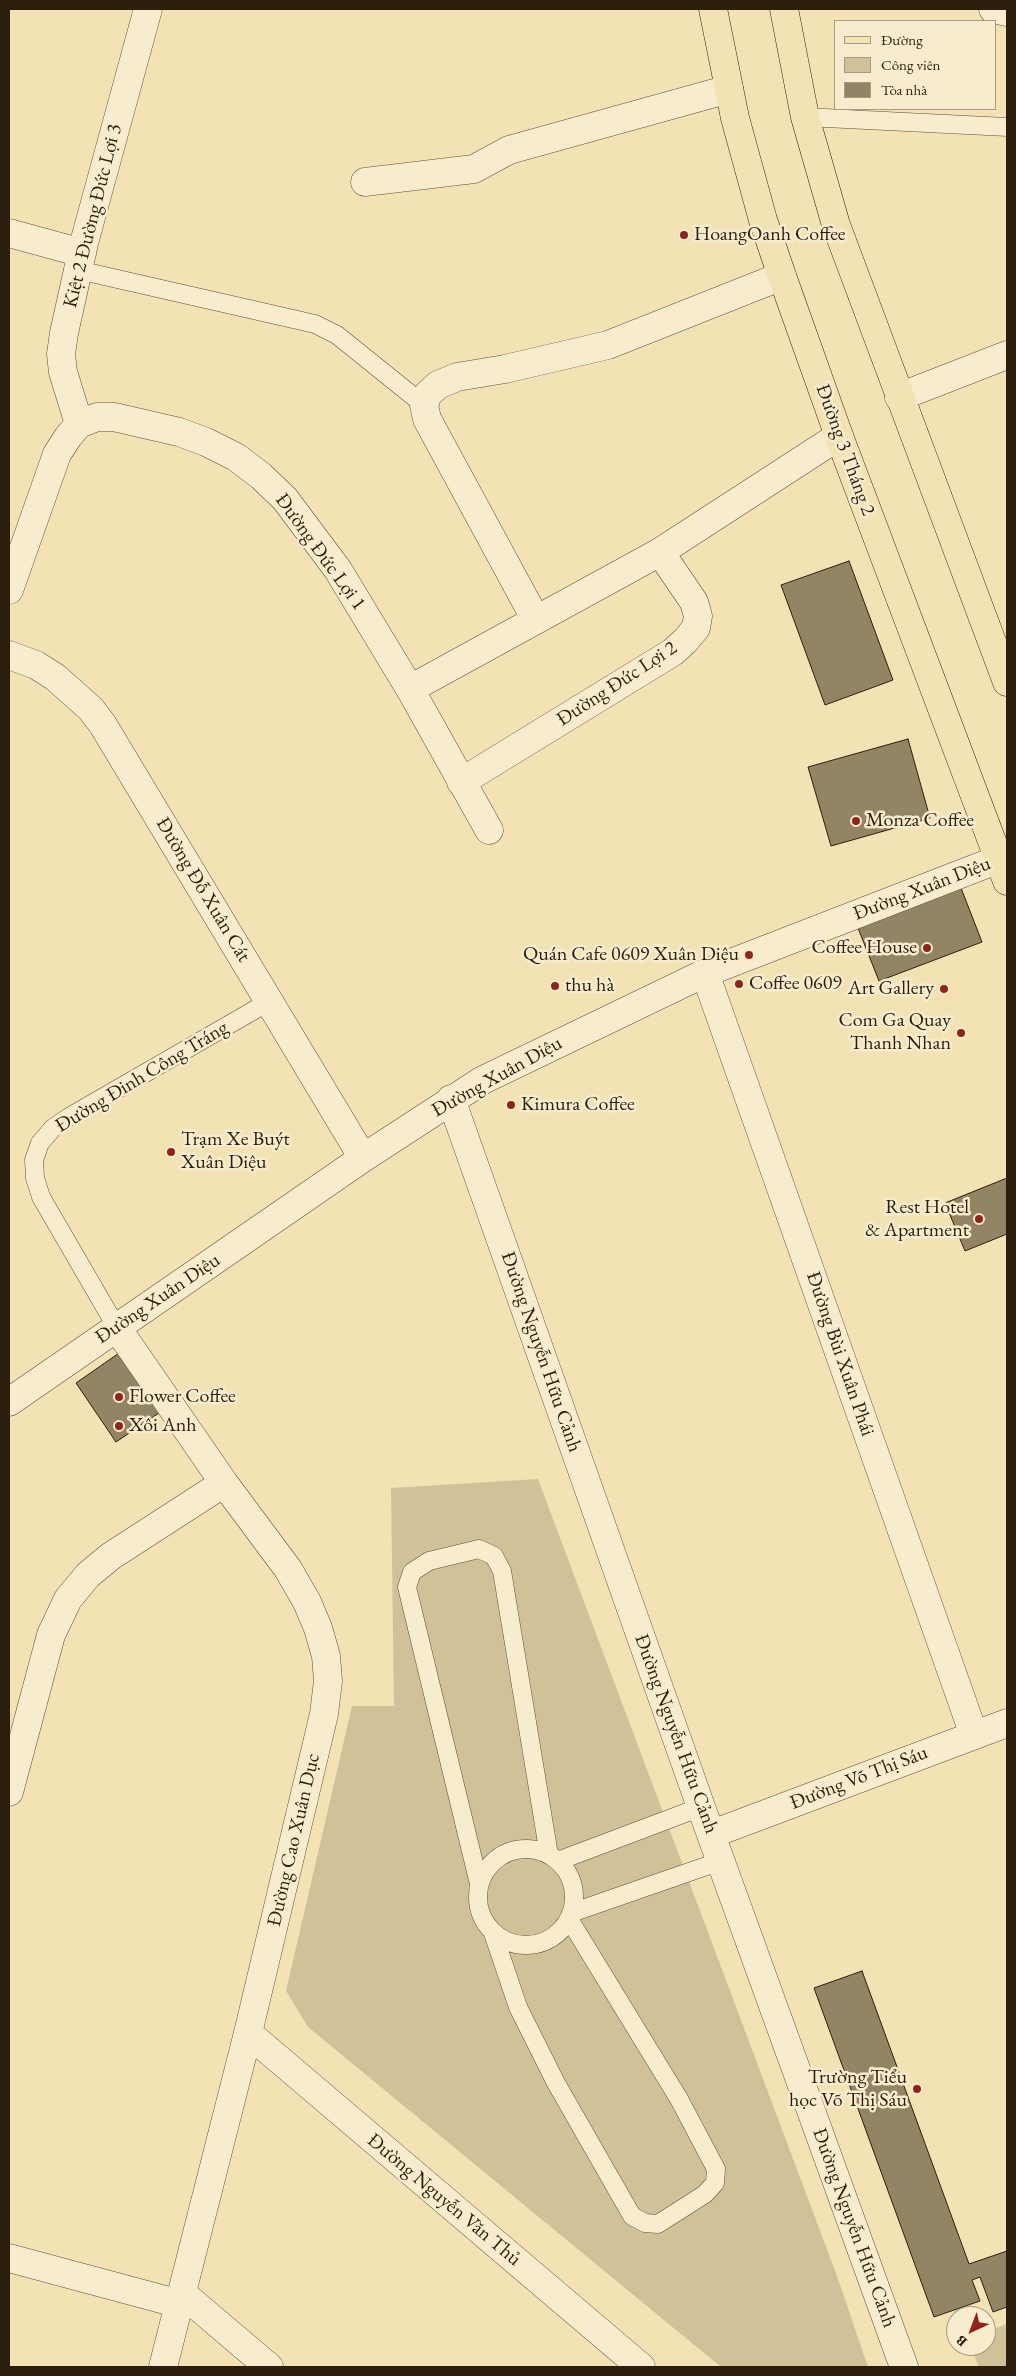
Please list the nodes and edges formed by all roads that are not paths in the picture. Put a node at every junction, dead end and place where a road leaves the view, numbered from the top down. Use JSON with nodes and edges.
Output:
{"nodes":[{"id":1,"x":148,"y":9,"type":"edge"},
{"id":2,"x":713,"y":9,"type":"edge"},
{"id":3,"x":784,"y":9,"type":"edge"},
{"id":4,"x":993,"y":9,"type":"edge"},
{"id":5,"x":1007,"y":12,"type":"edge"},
{"id":6,"x":729,"y":89,"type":"junction"},
{"id":7,"x":805,"y":118,"type":"junction"},
{"id":8,"x":1007,"y":127,"type":"edge"},
{"id":9,"x":365,"y":182,"type":"dead end"},
{"id":10,"x":9,"y":233,"type":"edge"},
{"id":11,"x":80,"y":261,"type":"junction"},
{"id":12,"x":782,"y":276,"type":"junction"},
{"id":13,"x":1007,"y":355,"type":"edge"},
{"id":14,"x":899,"y":396,"type":"junction"},
{"id":15,"x":424,"y":405,"type":"junction"},
{"id":16,"x":80,"y":424,"type":"junction"},
{"id":17,"x":839,"y":436,"type":"junction"},
{"id":18,"x":660,"y":552,"type":"junction"},
{"id":19,"x":9,"y":590,"type":"edge"},
{"id":20,"x":536,"y":620,"type":"junction"},
{"id":21,"x":9,"y":655,"type":"edge"},
{"id":22,"x":1007,"y":682,"type":"edge"},
{"id":23,"x":410,"y":690,"type":"junction"},
{"id":24,"x":461,"y":782,"type":"junction"},
{"id":25,"x":489,"y":830,"type":"dead end"},
{"id":26,"x":1004,"y":865,"type":"edge"},
{"id":27,"x":705,"y":973,"type":"junction"},
{"id":28,"x":270,"y":1001,"type":"junction"},
{"id":29,"x":451,"y":1099,"type":"junction"},
{"id":30,"x":363,"y":1158,"type":"junction"},
{"id":31,"x":117,"y":1328,"type":"junction"},
{"id":32,"x":9,"y":1402,"type":"edge"},
{"id":33,"x":224,"y":1483,"type":"junction"},
{"id":34,"x":1007,"y":1723,"type":"edge"},
{"id":35,"x":974,"y":1735,"type":"junction"},
{"id":36,"x":9,"y":1792,"type":"edge"},
{"id":37,"x":702,"y":1807,"type":"junction"},
{"id":38,"x":712,"y":1834,"type":"junction"},
{"id":39,"x":553,"y":1858,"type":"junction"},
{"id":40,"x":721,"y":1861,"type":"junction"},
{"id":41,"x":479,"y":1884,"type":"junction"},
{"id":42,"x":570,"y":1916,"type":"junction"},
{"id":43,"x":493,"y":1933,"type":"junction"},
{"id":44,"x":248,"y":2033,"type":"junction"},
{"id":45,"x":9,"y":2258,"type":"edge"},
{"id":46,"x":182,"y":2299,"type":"junction"},
{"id":47,"x":164,"y":2367,"type":"edge"},
{"id":48,"x":269,"y":2367,"type":"edge"},
{"id":49,"x":641,"y":2367,"type":"edge"},
{"id":50,"x":904,"y":2367,"type":"edge"}],
"edges":[{"from":1,"to":11,"type":"street","name":"Kiệt 2 Đường Đức Lợi 3"},
{"from":2,"to":6,"type":"main road","name":"Đường 3 Tháng 2"},
{"from":3,"to":7,"type":"main road"},
{"from":4,"to":5,"type":"street"},
{"from":6,"to":9,"type":"street"},
{"from":6,"to":12,"type":"main road","name":"Đường 3 Tháng 2"},
{"from":7,"to":8,"type":"lane"},
{"from":7,"to":14,"type":"main road"},
{"from":10,"to":11,"type":"street"},
{"from":11,"to":15,"type":"lane"},
{"from":11,"to":16,"type":"street","name":"Kiệt 2 Đường Đức Lợi 3"},
{"from":12,"to":15,"type":"street"},
{"from":12,"to":17,"type":"main road","name":"Đường 3 Tháng 2"},
{"from":13,"to":14,"type":"street"},
{"from":14,"to":22,"type":"main road"},
{"from":15,"to":20,"type":"street"},
{"from":16,"to":19,"type":"street"},
{"from":16,"to":23,"type":"street","name":"Đường Đức Lợi 1"},
{"from":17,"to":18,"type":"street"},
{"from":17,"to":26,"type":"main road","name":"Đường 3 Tháng 2"},
{"from":18,"to":20,"type":"street"},
{"from":18,"to":24,"type":"street","name":"Đường Đức Lợi 2"},
{"from":20,"to":23,"type":"street"},
{"from":21,"to":28,"type":"street","name":"Đường Đỗ Xuân Cát"},
{"from":23,"to":24,"type":"street","name":"Đường Đức Lợi 1"},
{"from":24,"to":25,"type":"street","name":"Đường Đức Lợi 1"},
{"from":26,"to":27,"type":"street","name":"Đường Xuân Diệu"},
{"from":27,"to":29,"type":"street","name":"Đường Xuân Diệu"},
{"from":27,"to":35,"type":"street","name":"Đường Bùi Xuân Phái"},
{"from":28,"to":30,"type":"street","name":"Đường Đỗ Xuân Cát"},
{"from":28,"to":31,"type":"lane","name":"Đường Đinh Công Tráng"},
{"from":29,"to":30,"type":"street","name":"Đường Xuân Diệu"},
{"from":29,"to":37,"type":"street","name":"Đường Nguyễn Hữu Cảnh"},
{"from":30,"to":31,"type":"street","name":"Đường Xuân Diệu"},
{"from":31,"to":32,"type":"street","name":"Đường Xuân Diệu"},
{"from":31,"to":33,"type":"street","name":"Đường Cao Xuân Dục"},
{"from":33,"to":36,"type":"street"},
{"from":33,"to":44,"type":"street","name":"Đường Cao Xuân Dục"},
{"from":34,"to":35,"type":"street","name":"Đường Võ Thị Sáu"},
{"from":35,"to":38,"type":"street","name":"Đường Võ Thị Sáu"},
{"from":37,"to":38,"type":"street","name":"Đường Nguyễn Hữu Cảnh"},
{"from":37,"to":39,"type":"lane"},
{"from":38,"to":40,"type":"street","name":"Đường Nguyễn Hữu Cảnh"},
{"from":39,"to":41,"type":"lane"},
{"from":39,"to":41,"type":"lane"},
{"from":39,"to":42,"type":"lane"},
{"from":40,"to":42,"type":"lane"},
{"from":40,"to":50,"type":"street","name":"Đường Nguyễn Hữu Cảnh"},
{"from":41,"to":43,"type":"lane"},
{"from":42,"to":43,"type":"lane"},
{"from":42,"to":43,"type":"lane"},
{"from":44,"to":46,"type":"street","name":"Đường Cao Xuân Dục"},
{"from":44,"to":49,"type":"street","name":"Đường Nguyễn Văn Thủ"},
{"from":45,"to":46,"type":"street"},
{"from":46,"to":47,"type":"street"},
{"from":46,"to":48,"type":"street"}]}
